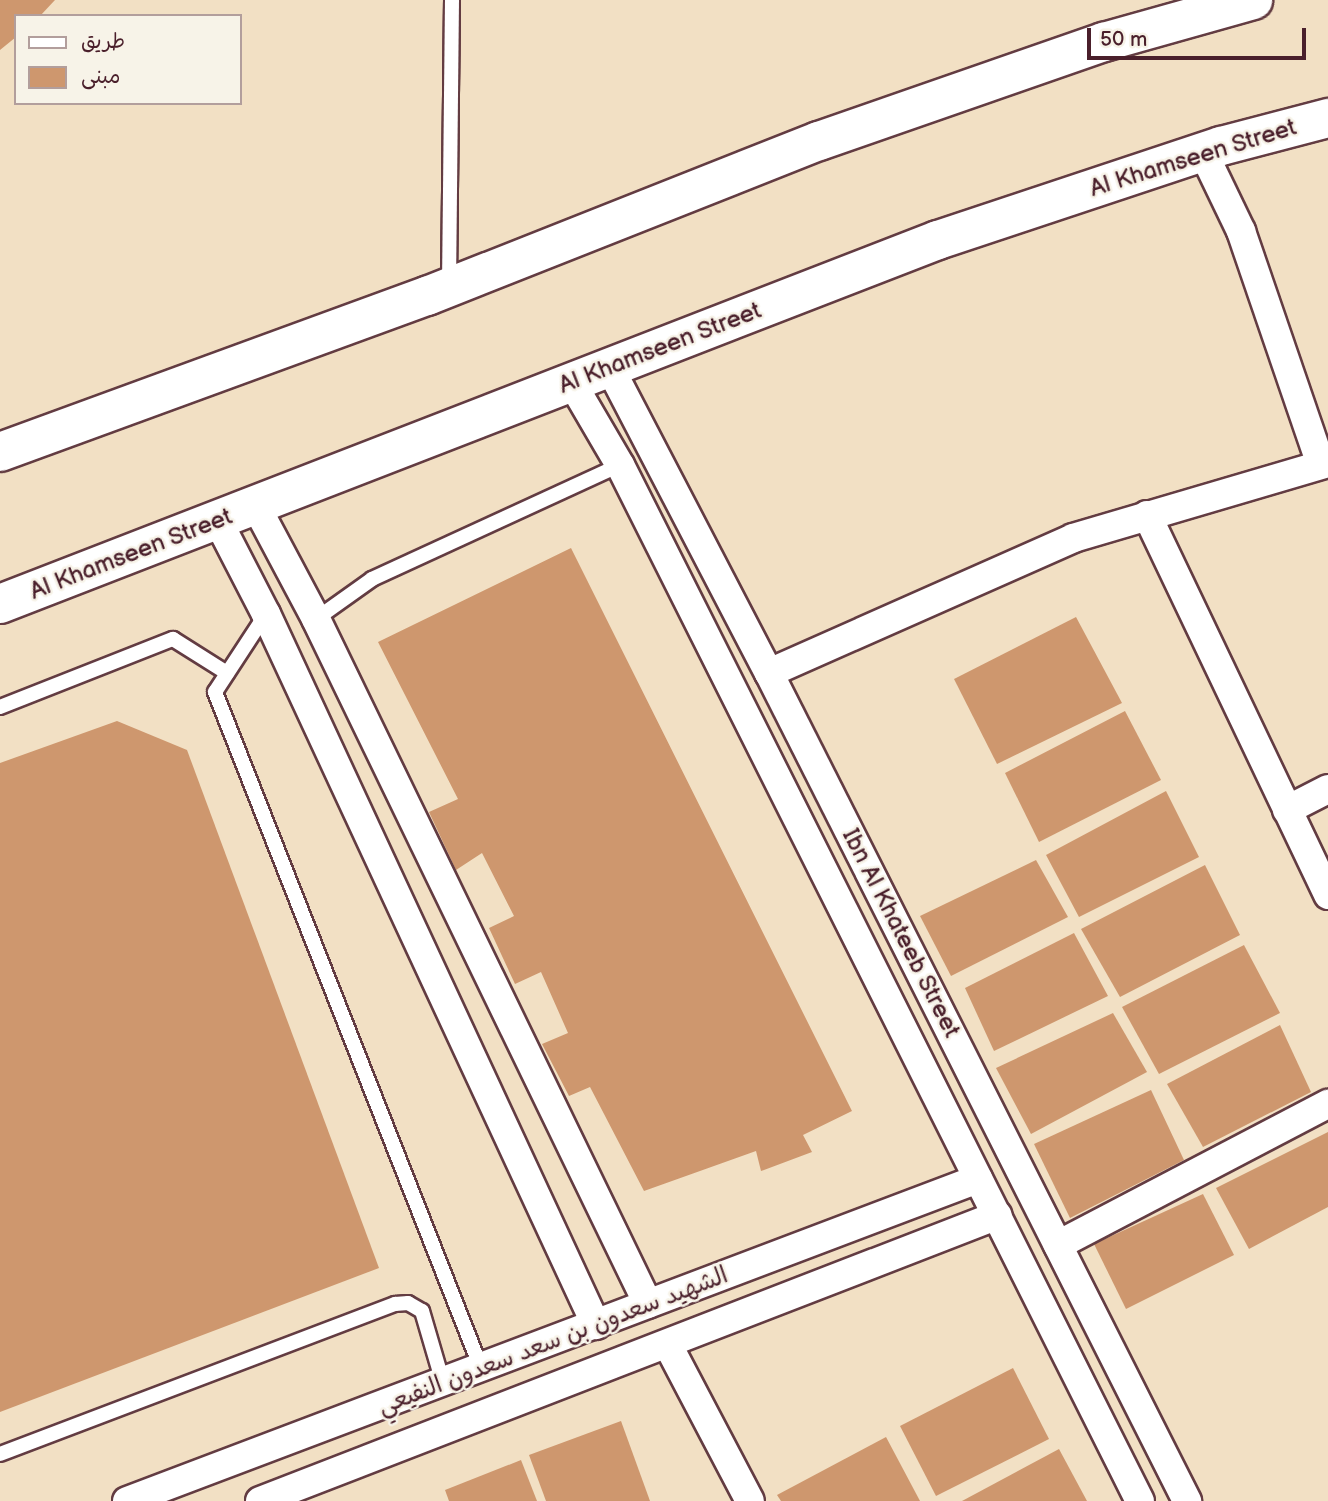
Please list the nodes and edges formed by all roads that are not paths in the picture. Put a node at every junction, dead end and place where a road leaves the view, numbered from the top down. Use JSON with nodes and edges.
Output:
{"nodes":[{"id":1,"x":452,"y":0,"type":"edge"},
{"id":2,"x":1253,"y":0,"type":"edge"},
{"id":3,"x":1328,"y":118,"type":"edge"},
{"id":4,"x":1203,"y":152,"type":"junction"},
{"id":5,"x":449,"y":287,"type":"junction"},
{"id":6,"x":610,"y":368,"type":"junction"},
{"id":7,"x":572,"y":383,"type":"junction"},
{"id":8,"x":0,"y":452,"type":"edge"},
{"id":9,"x":1325,"y":463,"type":"edge"},
{"id":10,"x":621,"y":465,"type":"junction"},
{"id":11,"x":256,"y":506,"type":"junction"},
{"id":12,"x":1147,"y":515,"type":"junction"},
{"id":13,"x":218,"y":521,"type":"junction"},
{"id":14,"x":0,"y":604,"type":"edge"},
{"id":15,"x":266,"y":614,"type":"junction"},
{"id":16,"x":316,"y":619,"type":"junction"},
{"id":17,"x":227,"y":673,"type":"junction"},
{"id":18,"x":769,"y":673,"type":"junction"},
{"id":19,"x":0,"y":706,"type":"edge"},
{"id":20,"x":1328,"y":789,"type":"edge"},
{"id":21,"x":1287,"y":810,"type":"junction"},
{"id":22,"x":1328,"y":895,"type":"edge"},
{"id":23,"x":1328,"y":1104,"type":"edge"},
{"id":24,"x":978,"y":1179,"type":"junction"},
{"id":25,"x":998,"y":1215,"type":"junction"},
{"id":26,"x":1058,"y":1245,"type":"junction"},
{"id":27,"x":648,"y":1304,"type":"junction"},
{"id":28,"x":596,"y":1325,"type":"junction"},
{"id":29,"x":668,"y":1345,"type":"junction"},
{"id":30,"x":481,"y":1368,"type":"junction"},
{"id":31,"x":443,"y":1383,"type":"junction"},
{"id":32,"x":0,"y":1454,"type":"edge"},
{"id":33,"x":127,"y":1501,"type":"edge"},
{"id":34,"x":260,"y":1501,"type":"edge"},
{"id":35,"x":750,"y":1501,"type":"edge"},
{"id":36,"x":1140,"y":1501,"type":"edge"},
{"id":37,"x":1187,"y":1501,"type":"edge"}],
"edges":[{"from":1,"to":5,"type":"lane"},
{"from":2,"to":5,"type":"street"},
{"from":3,"to":4,"type":"street","name":"Al Khamseen Street"},
{"from":4,"to":6,"type":"street","name":"Al Khamseen Street"},
{"from":4,"to":9,"type":"street"},
{"from":5,"to":8,"type":"street"},
{"from":6,"to":7,"type":"street","name":"Al Khamseen Street"},
{"from":6,"to":18,"type":"street","name":"Ibn Al Khateeb Street"},
{"from":7,"to":10,"type":"street","name":"Ibn Al Khateeb Street"},
{"from":7,"to":11,"type":"street","name":"Al Khamseen Street"},
{"from":9,"to":12,"type":"street"},
{"from":10,"to":16,"type":"lane"},
{"from":10,"to":24,"type":"street","name":"Ibn Al Khateeb Street"},
{"from":11,"to":13,"type":"street","name":"Al Khamseen Street"},
{"from":11,"to":16,"type":"street"},
{"from":12,"to":18,"type":"street"},
{"from":12,"to":21,"type":"street"},
{"from":13,"to":14,"type":"street","name":"Al Khamseen Street"},
{"from":13,"to":15,"type":"street"},
{"from":15,"to":17,"type":"lane"},
{"from":15,"to":28,"type":"street"},
{"from":16,"to":27,"type":"street"},
{"from":17,"to":19,"type":"lane"},
{"from":17,"to":30,"type":"lane"},
{"from":18,"to":26,"type":"street","name":"Ibn Al Khateeb Street"},
{"from":20,"to":21,"type":"street"},
{"from":21,"to":22,"type":"street"},
{"from":23,"to":26,"type":"street"},
{"from":24,"to":25,"type":"street","name":"Ibn Al Khateeb Street"},
{"from":24,"to":27,"type":"street","name":"الشهيد سعدون بن سعد سعدون النفيعي"},
{"from":25,"to":29,"type":"street","name":"الشهيد سعدون بن سعد سعدون النفيعي"},
{"from":25,"to":36,"type":"street","name":"Ibn Al Khateeb Street"},
{"from":26,"to":37,"type":"street","name":"Ibn Al Khateeb Street"},
{"from":27,"to":28,"type":"street","name":"الشهيد سعدون بن سعد سعدون النفيعي"},
{"from":28,"to":30,"type":"street","name":"الشهيد سعدون بن سعد سعدون النفيعي"},
{"from":29,"to":34,"type":"street","name":"الشهيد سعدون بن سعد سعدون النفيعي"},
{"from":29,"to":35,"type":"street"},
{"from":30,"to":31,"type":"street","name":"الشهيد سعدون بن سعد سعدون النفيعي"},
{"from":31,"to":32,"type":"lane"},
{"from":31,"to":33,"type":"street","name":"الشهيد سعدون بن سعد سعدون النفيعي"}]}
